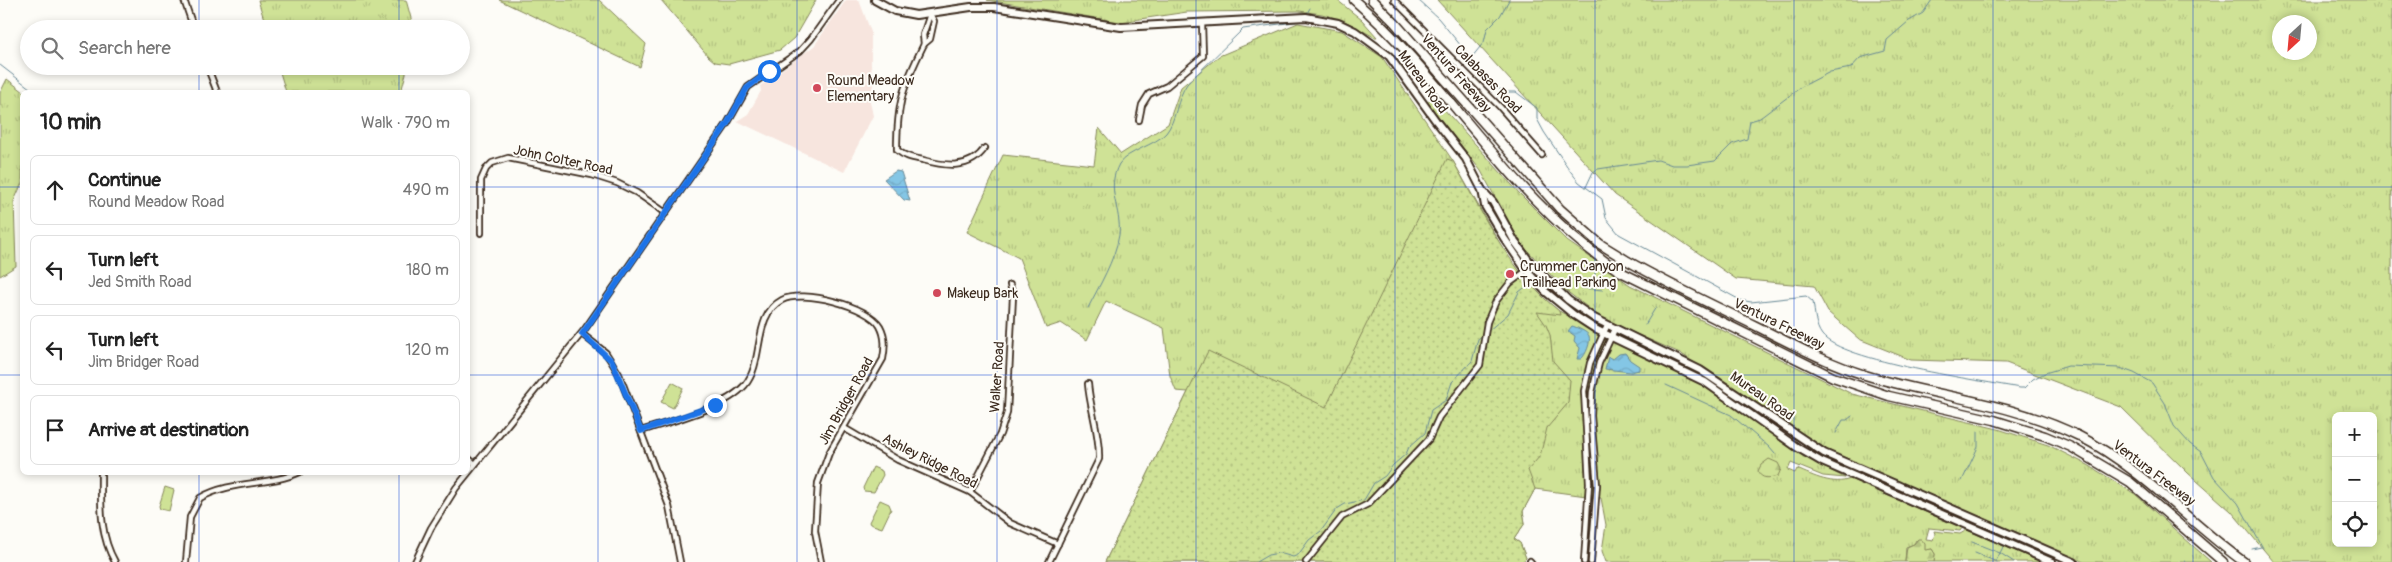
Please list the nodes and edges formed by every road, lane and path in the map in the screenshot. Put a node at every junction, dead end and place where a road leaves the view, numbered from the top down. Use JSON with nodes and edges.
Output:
{"nodes":[{"id":1,"x":184,"y":0,"type":"edge"},
{"id":2,"x":838,"y":0,"type":"edge"},
{"id":3,"x":875,"y":0,"type":"edge"},
{"id":4,"x":1354,"y":0,"type":"edge"},
{"id":5,"x":1372,"y":0,"type":"edge"},
{"id":6,"x":1394,"y":0,"type":"edge"},
{"id":7,"x":930,"y":14,"type":"junction"},
{"id":8,"x":191,"y":20,"type":"edge"},
{"id":9,"x":1202,"y":23,"type":"junction"},
{"id":10,"x":210,"y":75,"type":"edge"},
{"id":11,"x":216,"y":90,"type":"edge"},
{"id":12,"x":1139,"y":120,"type":"dead end"},
{"id":13,"x":985,"y":148,"type":"dead end"},
{"id":14,"x":1542,"y":155,"type":"dead end"},
{"id":15,"x":1482,"y":190,"type":"junction"},
{"id":16,"x":666,"y":213,"type":"junction"},
{"id":17,"x":481,"y":233,"type":"dead end"},
{"id":18,"x":1533,"y":266,"type":"junction"},
{"id":19,"x":1526,"y":270,"type":"junction"},
{"id":20,"x":1010,"y":285,"type":"dead end"},
{"id":21,"x":1607,"y":326,"type":"junction"},
{"id":22,"x":1615,"y":330,"type":"junction"},
{"id":23,"x":1604,"y":333,"type":"junction"},
{"id":24,"x":582,"y":334,"type":"junction"},
{"id":25,"x":1611,"y":337,"type":"junction"},
{"id":26,"x":1088,"y":384,"type":"dead end"},
{"id":27,"x":844,"y":428,"type":"junction"},
{"id":28,"x":641,"y":431,"type":"junction"},
{"id":29,"x":470,"y":460,"type":"edge"},
{"id":30,"x":475,"y":464,"type":"junction"},
{"id":31,"x":470,"y":471,"type":"edge"},
{"id":32,"x":101,"y":475,"type":"edge"},
{"id":33,"x":292,"y":475,"type":"edge"},
{"id":34,"x":467,"y":475,"type":"edge"},
{"id":35,"x":970,"y":492,"type":"junction"},
{"id":36,"x":1058,"y":544,"type":"junction"},
{"id":37,"x":115,"y":562,"type":"edge"},
{"id":38,"x":186,"y":562,"type":"edge"},
{"id":39,"x":415,"y":562,"type":"edge"},
{"id":40,"x":680,"y":562,"type":"edge"},
{"id":41,"x":821,"y":562,"type":"edge"},
{"id":42,"x":1049,"y":562,"type":"edge"},
{"id":43,"x":1306,"y":562,"type":"edge"},
{"id":44,"x":1584,"y":562,"type":"edge"},
{"id":45,"x":1591,"y":562,"type":"edge"},
{"id":46,"x":2052,"y":562,"type":"edge"},
{"id":47,"x":2074,"y":562,"type":"edge"},
{"id":48,"x":2223,"y":562,"type":"edge"},
{"id":49,"x":2244,"y":562,"type":"edge"}],
"edges":[{"from":1,"to":8,"type":"street"},
{"from":2,"to":16,"type":"street"},
{"from":3,"to":7,"type":"main road","name":"Mureau Road"},
{"from":4,"to":48,"type":"highway","name":"Ventura Freeway"},
{"from":5,"to":49,"type":"highway","name":"Ventura Freeway"},
{"from":6,"to":14,"type":"street","name":"Calabasas Road"},
{"from":7,"to":9,"type":"main road","name":"Mureau Road"},
{"from":7,"to":13,"type":"street"},
{"from":9,"to":12,"type":"street"},
{"from":9,"to":15,"type":"main road","name":"Mureau Road"},
{"from":10,"to":11,"type":"street"},
{"from":15,"to":18,"type":"main road","name":"Mureau Road"},
{"from":15,"to":19,"type":"main road","name":"Mureau Road"},
{"from":16,"to":17,"type":"street","name":"John Colter Road"},
{"from":16,"to":24,"type":"street"},
{"from":18,"to":19,"type":"street"},
{"from":18,"to":21,"type":"main road","name":"Mureau Road"},
{"from":19,"to":23,"type":"main road","name":"Mureau Road"},
{"from":19,"to":43,"type":"street"},
{"from":20,"to":35,"type":"street","name":"Walker Road"},
{"from":21,"to":22,"type":"main road","name":"Mureau Road"},
{"from":21,"to":23,"type":"street"},
{"from":22,"to":25,"type":"street"},
{"from":22,"to":47,"type":"main road","name":"Mureau Road"},
{"from":23,"to":25,"type":"main road","name":"Mureau Road"},
{"from":23,"to":44,"type":"street"},
{"from":24,"to":28,"type":"street"},
{"from":24,"to":30,"type":"street"},
{"from":25,"to":45,"type":"street"},
{"from":25,"to":46,"type":"main road","name":"Mureau Road"},
{"from":26,"to":36,"type":"street"},
{"from":27,"to":28,"type":"street","name":"Jim Bridger Road"},
{"from":27,"to":35,"type":"street","name":"Ashley Ridge Road"},
{"from":27,"to":41,"type":"street","name":"Jim Bridger Road"},
{"from":28,"to":40,"type":"street"},
{"from":29,"to":30,"type":"street"},
{"from":30,"to":31,"type":"street"},
{"from":32,"to":37,"type":"street"},
{"from":33,"to":38,"type":"street"},
{"from":34,"to":39,"type":"street"},
{"from":35,"to":36,"type":"street","name":"Ashley Ridge Road"},
{"from":36,"to":42,"type":"street"}]}
